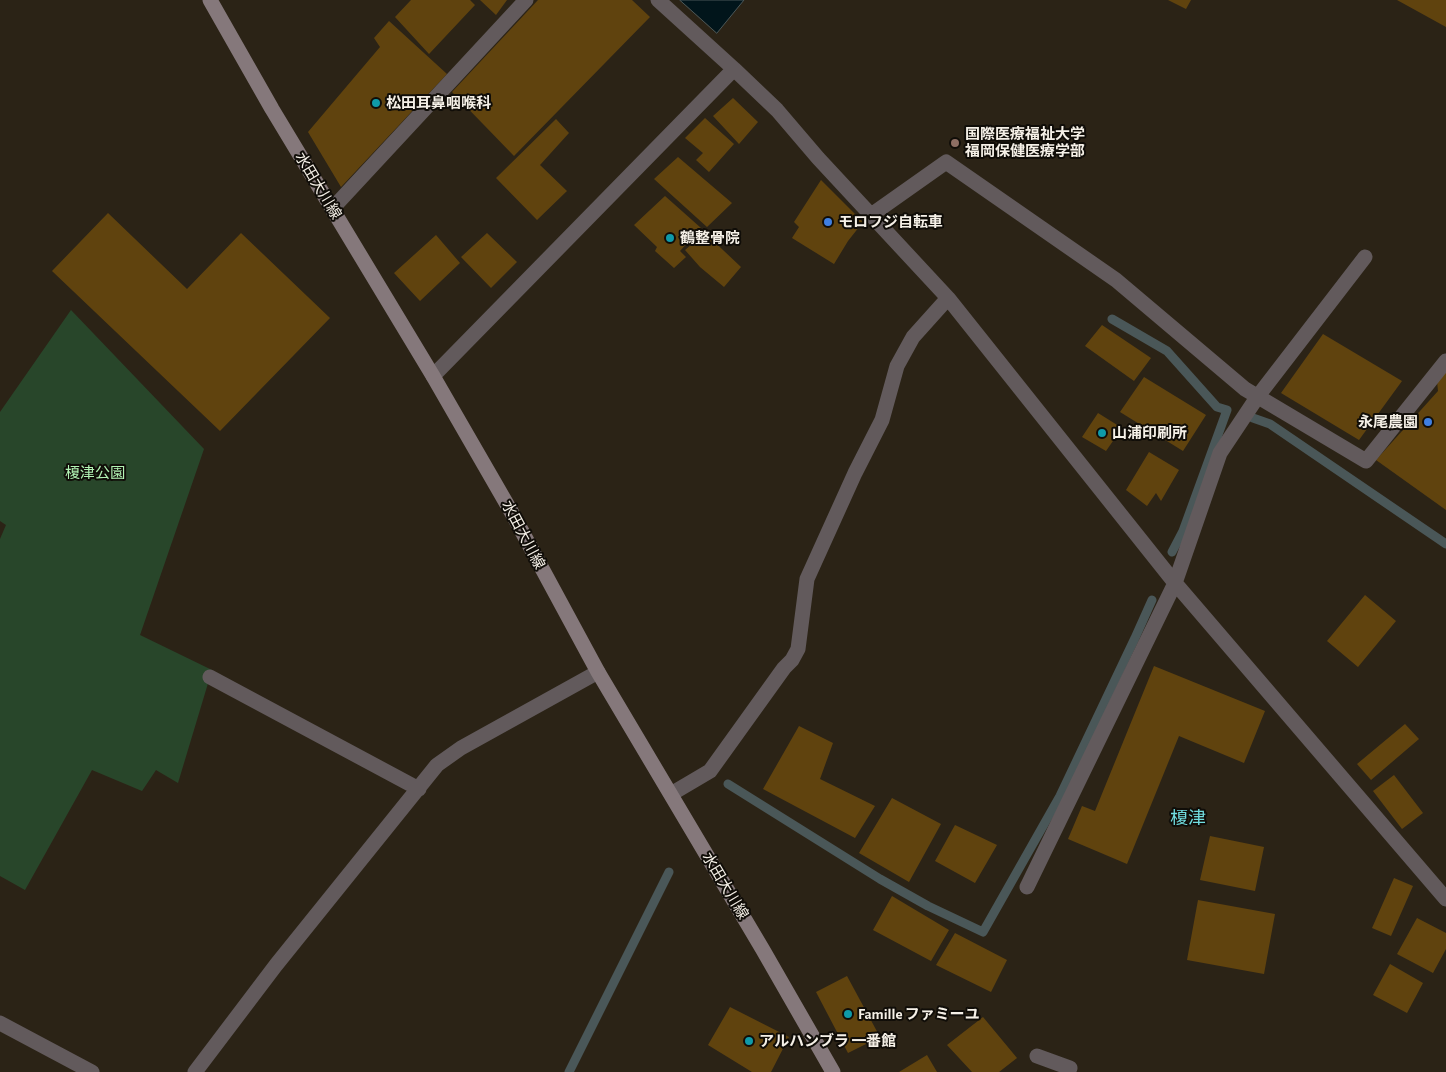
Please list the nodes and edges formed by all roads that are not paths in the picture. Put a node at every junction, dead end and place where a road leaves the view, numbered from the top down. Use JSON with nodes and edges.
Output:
{"nodes":[{"id":1,"x":210,"y":0,"type":"edge"},
{"id":2,"x":526,"y":0,"type":"edge"},
{"id":3,"x":658,"y":0,"type":"edge"},
{"id":4,"x":734,"y":69,"type":"junction"},
{"id":5,"x":332,"y":209,"type":"junction"},
{"id":6,"x":871,"y":215,"type":"junction"},
{"id":7,"x":1365,"y":256,"type":"dead end"},
{"id":8,"x":948,"y":298,"type":"junction"},
{"id":9,"x":1446,"y":361,"type":"edge"},
{"id":10,"x":433,"y":376,"type":"junction"},
{"id":11,"x":1258,"y":396,"type":"junction"},
{"id":12,"x":1175,"y":583,"type":"junction"},
{"id":13,"x":598,"y":672,"type":"junction"},
{"id":14,"x":210,"y":677,"type":"dead end"},
{"id":15,"x":418,"y":789,"type":"junction"},
{"id":16,"x":671,"y":794,"type":"junction"},
{"id":17,"x":1027,"y":887,"type":"dead end"},
{"id":18,"x":1446,"y":899,"type":"edge"},
{"id":19,"x":0,"y":1024,"type":"edge"},
{"id":20,"x":1037,"y":1056,"type":"dead end"},
{"id":21,"x":1073,"y":1071,"type":"edge"},
{"id":22,"x":92,"y":1072,"type":"edge"},
{"id":23,"x":195,"y":1072,"type":"edge"},
{"id":24,"x":833,"y":1072,"type":"edge"}],
"edges":[{"from":1,"to":5,"type":"main road","name":"水田大川線"},
{"from":2,"to":5,"type":"street"},
{"from":3,"to":4,"type":"street"},
{"from":4,"to":6,"type":"street"},
{"from":4,"to":10,"type":"street"},
{"from":5,"to":10,"type":"main road","name":"水田大川線"},
{"from":6,"to":8,"type":"street"},
{"from":6,"to":11,"type":"street"},
{"from":7,"to":11,"type":"street"},
{"from":8,"to":12,"type":"street"},
{"from":8,"to":16,"type":"street"},
{"from":9,"to":11,"type":"street"},
{"from":10,"to":13,"type":"main road","name":"水田大川線"},
{"from":11,"to":12,"type":"street"},
{"from":12,"to":17,"type":"street"},
{"from":12,"to":18,"type":"street"},
{"from":13,"to":15,"type":"street"},
{"from":13,"to":16,"type":"main road","name":"水田大川線"},
{"from":14,"to":15,"type":"street"},
{"from":15,"to":23,"type":"street"},
{"from":16,"to":24,"type":"main road","name":"水田大川線"},
{"from":19,"to":22,"type":"street"},
{"from":20,"to":21,"type":"street"}]}
